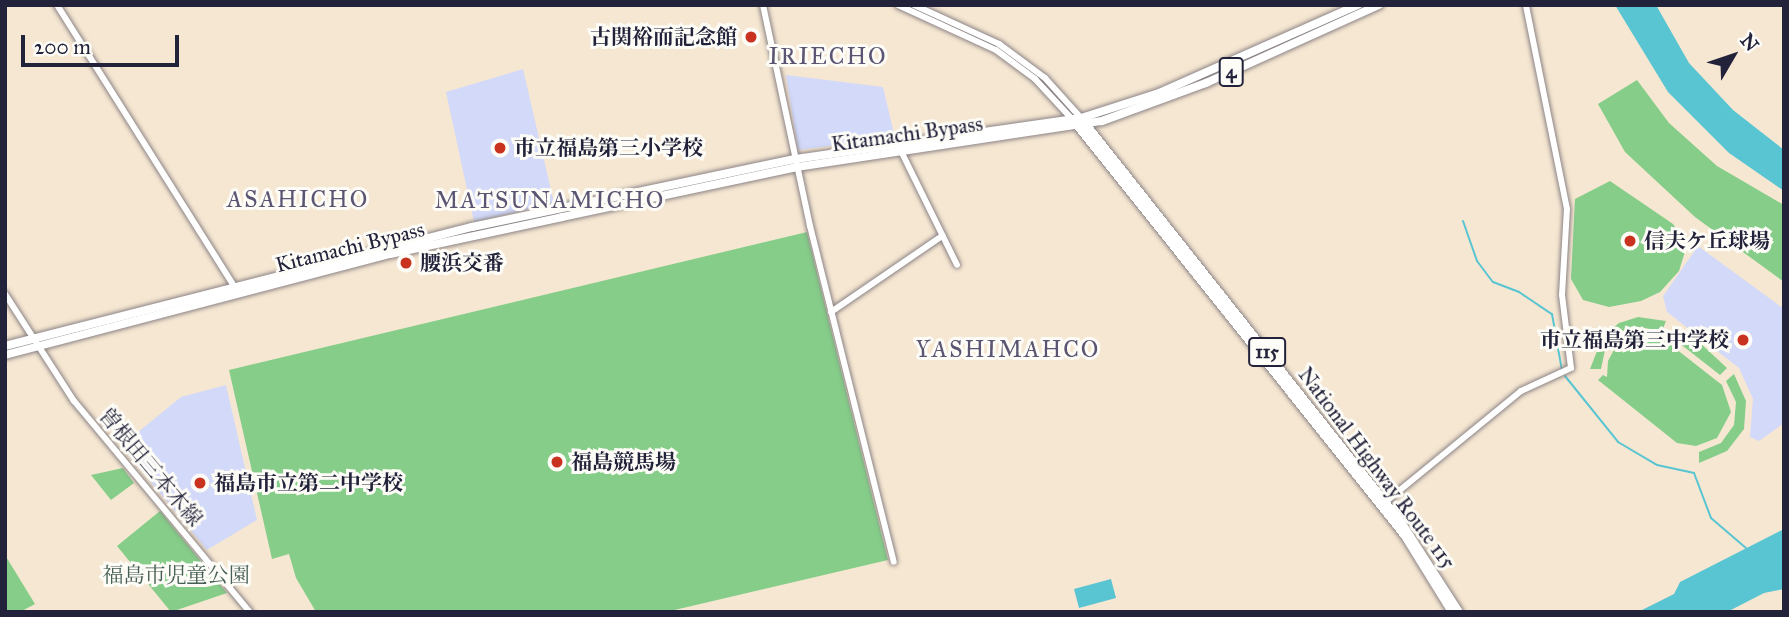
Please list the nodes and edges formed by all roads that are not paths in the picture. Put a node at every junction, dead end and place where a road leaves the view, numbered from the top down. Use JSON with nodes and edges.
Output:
{"nodes":[{"id":1,"x":57,"y":5,"type":"edge"},
{"id":2,"x":763,"y":5,"type":"edge"},
{"id":3,"x":898,"y":5,"type":"edge"},
{"id":4,"x":915,"y":5,"type":"edge"},
{"id":5,"x":1358,"y":5,"type":"edge"},
{"id":6,"x":1380,"y":5,"type":"edge"},
{"id":7,"x":1526,"y":5,"type":"edge"},
{"id":8,"x":1080,"y":122,"type":"junction"},
{"id":9,"x":900,"y":148,"type":"junction"},
{"id":10,"x":796,"y":163,"type":"junction"},
{"id":11,"x":942,"y":236,"type":"junction"},
{"id":12,"x":957,"y":265,"type":"dead end"},
{"id":13,"x":233,"y":285,"type":"junction"},
{"id":14,"x":5,"y":294,"type":"edge"},
{"id":15,"x":831,"y":312,"type":"junction"},
{"id":16,"x":37,"y":342,"type":"junction"},
{"id":17,"x":5,"y":346,"type":"edge"},
{"id":18,"x":5,"y":355,"type":"edge"},
{"id":19,"x":1383,"y":504,"type":"junction"},
{"id":20,"x":894,"y":562,"type":"dead end"},
{"id":21,"x":1445,"y":592,"type":"junction"},
{"id":22,"x":250,"y":612,"type":"edge"},
{"id":23,"x":1452,"y":612,"type":"edge"},
{"id":24,"x":1459,"y":612,"type":"edge"}],
"edges":[{"from":1,"to":13,"type":"street"},
{"from":2,"to":10,"type":"street"},
{"from":3,"to":8,"type":"street"},
{"from":4,"to":8,"type":"street"},
{"from":5,"to":8,"type":"highway","number":"4"},
{"from":6,"to":8,"type":"highway","number":"4"},
{"from":7,"to":19,"type":"street"},
{"from":8,"to":9,"type":"highway","name":"Kitamachi Bypass","number":"4"},
{"from":8,"to":19,"type":"highway","name":"National Highway Route 115","number":"115"},
{"from":9,"to":10,"type":"highway","name":"Kitamachi Bypass","number":"4"},
{"from":9,"to":11,"type":"street"},
{"from":10,"to":13,"type":"highway","name":"Kitamachi Bypass","number":"4"},
{"from":10,"to":15,"type":"street"},
{"from":10,"to":16,"type":"highway","name":"Kitamachi Bypass","number":"4"},
{"from":11,"to":12,"type":"street"},
{"from":11,"to":15,"type":"street"},
{"from":13,"to":16,"type":"highway","name":"Kitamachi Bypass","number":"4"},
{"from":14,"to":16,"type":"street","name":"曽根田三本木線"},
{"from":15,"to":20,"type":"street"},
{"from":16,"to":17,"type":"highway","name":"Kitamachi Bypass","number":"4"},
{"from":16,"to":18,"type":"highway","name":"Kitamachi Bypass","number":"4"},
{"from":16,"to":22,"type":"street","name":"曽根田三本木線"},
{"from":19,"to":21,"type":"highway","name":"National Highway Route 115","number":"115"},
{"from":21,"to":23,"type":"highway","name":"National Highway Route 115","number":"115"},
{"from":21,"to":24,"type":"highway","name":"National Highway Route 115","number":"115"}]}
